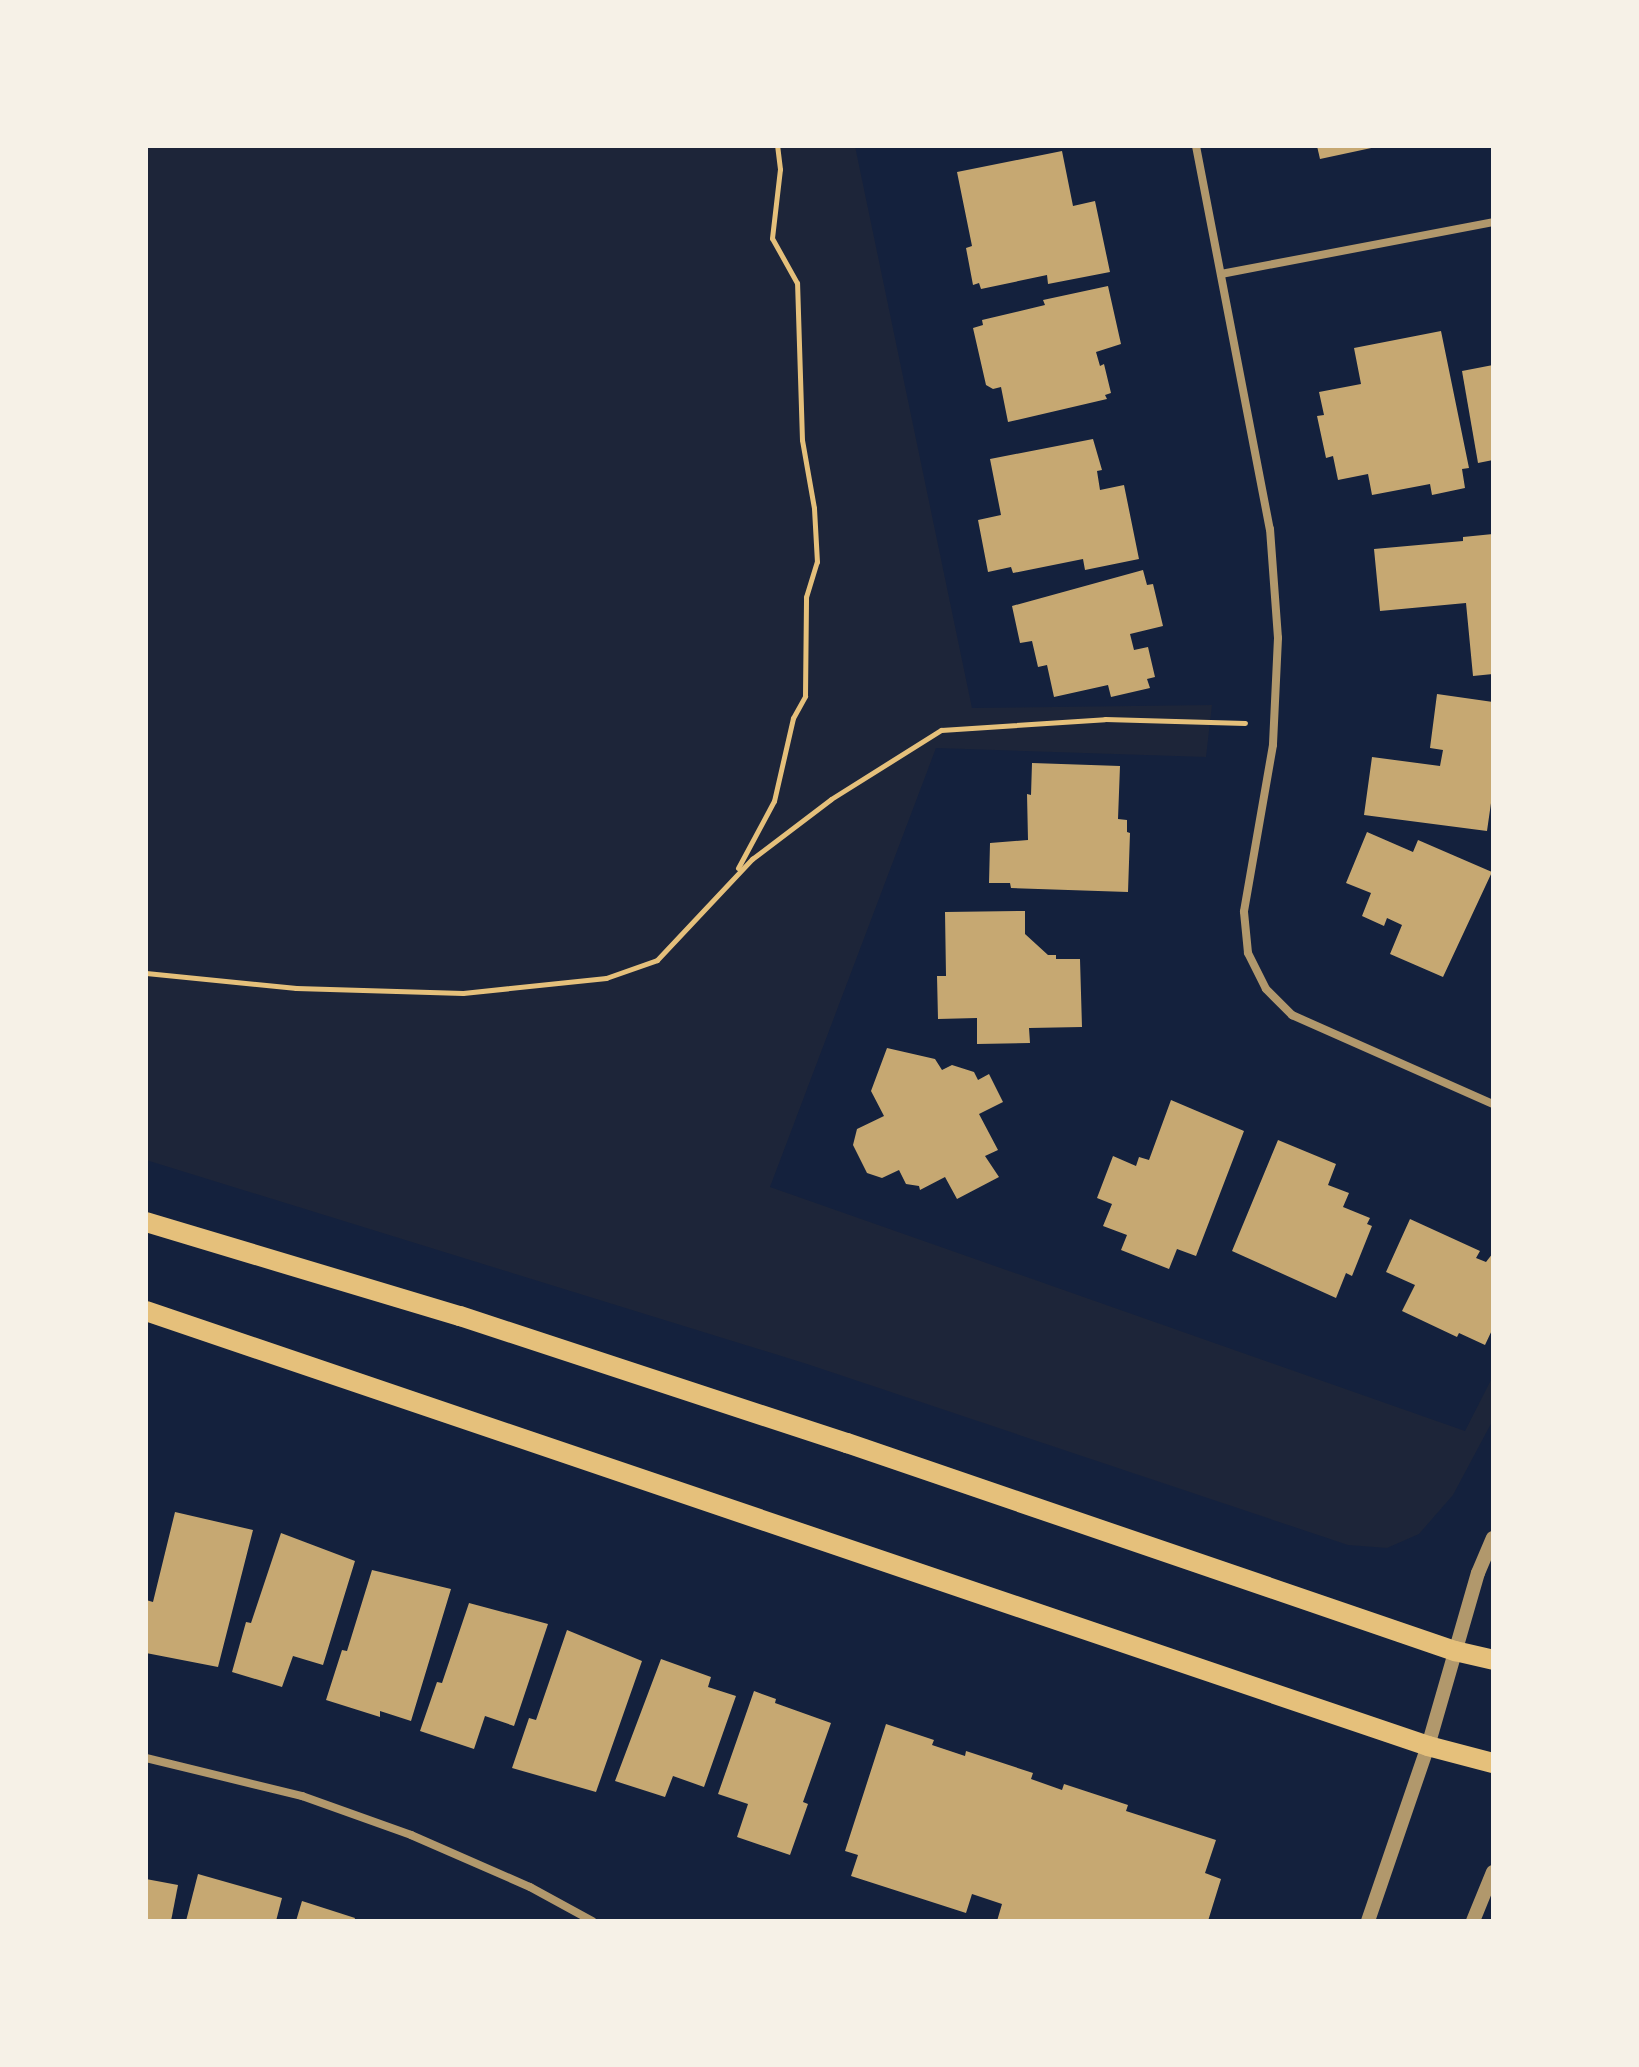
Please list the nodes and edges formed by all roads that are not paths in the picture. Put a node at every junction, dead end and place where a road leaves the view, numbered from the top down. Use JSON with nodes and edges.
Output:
{"nodes":[{"id":1,"x":1196,"y":146,"type":"edge"},
{"id":2,"x":1493,"y":222,"type":"edge"},
{"id":3,"x":1221,"y":274,"type":"junction"},
{"id":4,"x":1493,"y":1104,"type":"edge"},
{"id":5,"x":146,"y":1222,"type":"edge"},
{"id":6,"x":146,"y":1311,"type":"edge"},
{"id":7,"x":1493,"y":1538,"type":"edge"},
{"id":8,"x":1455,"y":1651,"type":"junction"},
{"id":9,"x":1493,"y":1660,"type":"edge"},
{"id":10,"x":1428,"y":1746,"type":"junction"},
{"id":11,"x":146,"y":1758,"type":"edge"},
{"id":12,"x":1493,"y":1763,"type":"edge"},
{"id":13,"x":1493,"y":1872,"type":"edge"},
{"id":14,"x":592,"y":1921,"type":"edge"},
{"id":15,"x":1368,"y":1921,"type":"edge"},
{"id":16,"x":1473,"y":1921,"type":"edge"}],
"edges":[{"from":1,"to":3,"type":"street"},
{"from":2,"to":3,"type":"street"},
{"from":3,"to":4,"type":"street"},
{"from":5,"to":8,"type":"main road"},
{"from":6,"to":10,"type":"main road"},
{"from":7,"to":8,"type":"street"},
{"from":8,"to":9,"type":"main road"},
{"from":8,"to":10,"type":"street"},
{"from":10,"to":12,"type":"main road"},
{"from":10,"to":15,"type":"street"},
{"from":11,"to":14,"type":"street"},
{"from":13,"to":16,"type":"street"}]}
